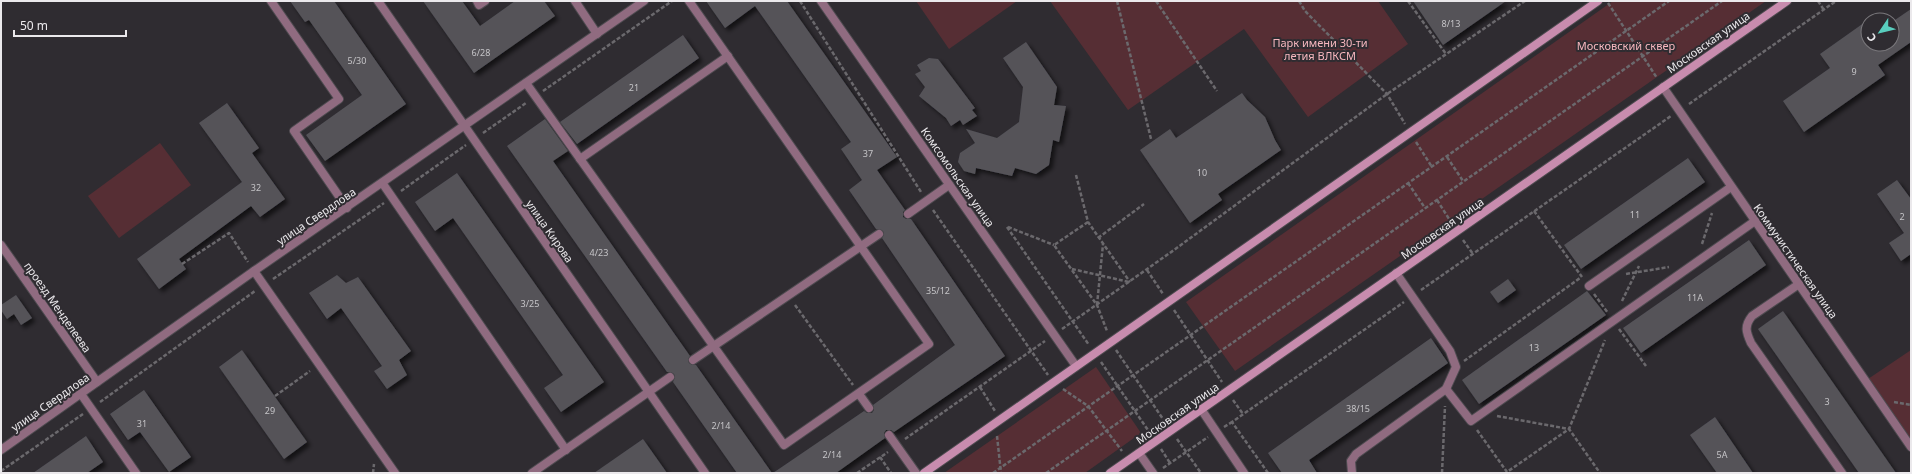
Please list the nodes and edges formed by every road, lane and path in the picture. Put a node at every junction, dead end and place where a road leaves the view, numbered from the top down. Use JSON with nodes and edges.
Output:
{"nodes":[{"id":1,"x":271,"y":1,"type":"edge"},
{"id":2,"x":378,"y":1,"type":"edge"},
{"id":3,"x":476,"y":1,"type":"edge"},
{"id":4,"x":484,"y":1,"type":"edge"},
{"id":5,"x":575,"y":1,"type":"edge"},
{"id":6,"x":644,"y":1,"type":"edge"},
{"id":7,"x":672,"y":1,"type":"edge"},
{"id":8,"x":689,"y":1,"type":"edge"},
{"id":9,"x":800,"y":1,"type":"edge"},
{"id":10,"x":821,"y":1,"type":"edge"},
{"id":11,"x":1117,"y":1,"type":"edge"},
{"id":12,"x":1156,"y":1,"type":"edge"},
{"id":13,"x":1298,"y":1,"type":"edge"},
{"id":14,"x":1408,"y":1,"type":"edge"},
{"id":15,"x":1525,"y":1,"type":"edge"},
{"id":16,"x":1598,"y":1,"type":"edge"},
{"id":17,"x":1607,"y":1,"type":"edge"},
{"id":18,"x":1669,"y":1,"type":"edge"},
{"id":19,"x":1722,"y":1,"type":"edge"},
{"id":20,"x":1788,"y":1,"type":"edge"},
{"id":21,"x":1818,"y":1,"type":"edge"},
{"id":22,"x":1836,"y":1,"type":"edge"},
{"id":23,"x":1824,"y":10,"type":"junction"},
{"id":24,"x":1626,"y":31,"type":"junction"},
{"id":25,"x":597,"y":34,"type":"junction"},
{"id":26,"x":1446,"y":54,"type":"junction"},
{"id":27,"x":728,"y":56,"type":"junction"},
{"id":28,"x":1643,"y":56,"type":"junction"},
{"id":29,"x":526,"y":83,"type":"junction"},
{"id":30,"x":1663,"y":87,"type":"junction"},
{"id":31,"x":1217,"y":91,"type":"dead end"},
{"id":32,"x":1387,"y":94,"type":"junction"},
{"id":33,"x":535,"y":96,"type":"junction"},
{"id":34,"x":1679,"y":111,"type":"junction"},
{"id":35,"x":464,"y":126,"type":"junction"},
{"id":36,"x":1410,"y":132,"type":"junction"},
{"id":37,"x":1151,"y":139,"type":"dead end"},
{"id":38,"x":473,"y":140,"type":"junction"},
{"id":39,"x":1447,"y":156,"type":"junction"},
{"id":40,"x":580,"y":159,"type":"junction"},
{"id":41,"x":1432,"y":167,"type":"junction"},
{"id":42,"x":1076,"y":175,"type":"dead end"},
{"id":43,"x":1463,"y":181,"type":"junction"},
{"id":44,"x":1408,"y":183,"type":"junction"},
{"id":45,"x":383,"y":184,"type":"junction"},
{"id":46,"x":949,"y":185,"type":"junction"},
{"id":47,"x":1731,"y":187,"type":"junction"},
{"id":48,"x":1718,"y":196,"type":"junction"},
{"id":49,"x":392,"y":197,"type":"junction"},
{"id":50,"x":927,"y":201,"type":"junction"},
{"id":51,"x":1144,"y":204,"type":"dead end"},
{"id":52,"x":347,"y":208,"type":"junction"},
{"id":53,"x":1425,"y":208,"type":"junction"},
{"id":54,"x":908,"y":214,"type":"dead end"},
{"id":55,"x":1755,"y":221,"type":"junction"},
{"id":56,"x":1088,"y":222,"type":"junction"},
{"id":57,"x":1007,"y":226,"type":"dead end"},
{"id":58,"x":879,"y":234,"type":"dead end"},
{"id":59,"x":1098,"y":238,"type":"junction"},
{"id":60,"x":1103,"y":243,"type":"junction"},
{"id":61,"x":1,"y":245,"type":"edge"},
{"id":62,"x":1054,"y":245,"type":"junction"},
{"id":63,"x":861,"y":246,"type":"junction"},
{"id":64,"x":1642,"y":261,"type":"dead end"},
{"id":65,"x":1696,"y":263,"type":"junction"},
{"id":66,"x":182,"y":264,"type":"dead end"},
{"id":67,"x":1673,"y":267,"type":"dead end"},
{"id":68,"x":1072,"y":269,"type":"junction"},
{"id":69,"x":1147,"y":270,"type":"junction"},
{"id":70,"x":254,"y":271,"type":"junction"},
{"id":71,"x":1396,"y":273,"type":"junction"},
{"id":72,"x":1634,"y":273,"type":"junction"},
{"id":73,"x":1100,"y":275,"type":"junction"},
{"id":74,"x":1621,"y":275,"type":"dead end"},
{"id":75,"x":1582,"y":277,"type":"dead end"},
{"id":76,"x":1130,"y":282,"type":"junction"},
{"id":77,"x":1799,"y":284,"type":"junction"},
{"id":78,"x":264,"y":285,"type":"junction"},
{"id":79,"x":1589,"y":286,"type":"dead end"},
{"id":80,"x":789,"y":295,"type":"junction"},
{"id":81,"x":1412,"y":296,"type":"junction"},
{"id":82,"x":1168,"y":302,"type":"junction"},
{"id":83,"x":1096,"y":305,"type":"junction"},
{"id":84,"x":1613,"y":321,"type":"junction"},
{"id":85,"x":1054,"y":335,"type":"junction"},
{"id":86,"x":1190,"y":335,"type":"junction"},
{"id":87,"x":1111,"y":342,"type":"junction"},
{"id":88,"x":713,"y":347,"type":"junction"},
{"id":89,"x":1032,"y":351,"type":"junction"},
{"id":90,"x":693,"y":360,"type":"dead end"},
{"id":91,"x":1207,"y":360,"type":"junction"},
{"id":92,"x":319,"y":364,"type":"junction"},
{"id":93,"x":1076,"y":366,"type":"junction"},
{"id":94,"x":1456,"y":367,"type":"junction"},
{"id":95,"x":1133,"y":375,"type":"junction"},
{"id":96,"x":670,"y":377,"type":"dead end"},
{"id":97,"x":97,"y":382,"type":"junction"},
{"id":98,"x":1053,"y":382,"type":"junction"},
{"id":99,"x":1446,"y":388,"type":"junction"},
{"id":100,"x":649,"y":391,"type":"junction"},
{"id":101,"x":1228,"y":391,"type":"junction"},
{"id":102,"x":81,"y":394,"type":"junction"},
{"id":103,"x":859,"y":394,"type":"junction"},
{"id":104,"x":275,"y":396,"type":"dead end"},
{"id":105,"x":1150,"y":400,"type":"junction"},
{"id":106,"x":1088,"y":406,"type":"junction"},
{"id":107,"x":91,"y":408,"type":"junction"},
{"id":108,"x":869,"y":408,"type":"dead end"},
{"id":109,"x":1201,"y":410,"type":"junction"},
{"id":110,"x":1482,"y":413,"type":"junction"},
{"id":111,"x":1243,"y":414,"type":"junction"},
{"id":112,"x":1471,"y":421,"type":"junction"},
{"id":113,"x":1232,"y":422,"type":"junction"},
{"id":114,"x":1569,"y":429,"type":"junction"},
{"id":115,"x":1107,"y":430,"type":"junction"},
{"id":116,"x":1171,"y":430,"type":"junction"},
{"id":117,"x":1216,"y":432,"type":"junction"},
{"id":118,"x":889,"y":435,"type":"dead end"},
{"id":119,"x":896,"y":446,"type":"junction"},
{"id":120,"x":1911,"y":447,"type":"edge"},
{"id":121,"x":1,"y":450,"type":"edge"},
{"id":122,"x":566,"y":450,"type":"junction"},
{"id":123,"x":1186,"y":452,"type":"junction"},
{"id":124,"x":1139,"y":453,"type":"junction"},
{"id":125,"x":880,"y":457,"type":"junction"},
{"id":126,"x":1128,"y":460,"type":"junction"},
{"id":127,"x":1,"y":471,"type":"edge"},
{"id":128,"x":1157,"y":471,"type":"edge"},
{"id":129,"x":136,"y":473,"type":"edge"},
{"id":130,"x":395,"y":473,"type":"edge"},
{"id":131,"x":532,"y":473,"type":"edge"},
{"id":132,"x":705,"y":473,"type":"edge"},
{"id":133,"x":858,"y":473,"type":"edge"},
{"id":134,"x":891,"y":473,"type":"edge"},
{"id":135,"x":916,"y":473,"type":"edge"},
{"id":136,"x":924,"y":473,"type":"edge"},
{"id":137,"x":993,"y":473,"type":"edge"},
{"id":138,"x":1046,"y":473,"type":"edge"},
{"id":139,"x":1110,"y":473,"type":"edge"},
{"id":140,"x":1201,"y":473,"type":"edge"},
{"id":141,"x":1244,"y":473,"type":"edge"},
{"id":142,"x":1268,"y":473,"type":"edge"},
{"id":143,"x":1352,"y":473,"type":"edge"},
{"id":144,"x":1442,"y":473,"type":"edge"},
{"id":145,"x":1600,"y":473,"type":"edge"},
{"id":146,"x":1842,"y":473,"type":"edge"}],
"edges":[{"from":1,"to":52,"type":"street"},
{"from":2,"to":35,"type":"street","name":"улица Кирова"},
{"from":3,"to":4,"type":"street"},
{"from":5,"to":25,"type":"street"},
{"from":6,"to":25,"type":"street","name":"улица Свердлова"},
{"from":7,"to":33,"type":"path"},
{"from":8,"to":27,"type":"street"},
{"from":9,"to":50,"type":"path"},
{"from":10,"to":46,"type":"street","name":"Комсомольская улица"},
{"from":11,"to":37,"type":"path"},
{"from":12,"to":31,"type":"path"},
{"from":13,"to":32,"type":"path"},
{"from":14,"to":26,"type":"path"},
{"from":15,"to":26,"type":"path"},
{"from":16,"to":36,"type":"main road"},
{"from":17,"to":24,"type":"path"},
{"from":18,"to":24,"type":"path"},
{"from":19,"to":28,"type":"path"},
{"from":20,"to":30,"type":"main road","name":"Московская улица"},
{"from":21,"to":23,"type":"path"},
{"from":22,"to":23,"type":"path"},
{"from":23,"to":34,"type":"path"},
{"from":24,"to":28,"type":"path"},
{"from":24,"to":39,"type":"path"},
{"from":25,"to":29,"type":"street","name":"улица Свердлова"},
{"from":26,"to":32,"type":"path"},
{"from":27,"to":40,"type":"street"},
{"from":27,"to":63,"type":"street"},
{"from":28,"to":30,"type":"path"},
{"from":28,"to":43,"type":"path"},
{"from":29,"to":33,"type":"street"},
{"from":29,"to":35,"type":"street","name":"улица Свердлова"},
{"from":30,"to":34,"type":"street","name":"Коммунистическая улица"},
{"from":30,"to":71,"type":"main road","name":"Московская улица"},
{"from":32,"to":36,"type":"path"},
{"from":32,"to":69,"type":"path"},
{"from":33,"to":38,"type":"path"},
{"from":33,"to":40,"type":"street"},
{"from":34,"to":47,"type":"street","name":"Коммунистическая улица"},
{"from":34,"to":81,"type":"path"},
{"from":35,"to":38,"type":"street","name":"улица Кирова"},
{"from":35,"to":45,"type":"street","name":"улица Свердлова"},
{"from":36,"to":41,"type":"path"},
{"from":36,"to":82,"type":"main road"},
{"from":38,"to":49,"type":"path"},
{"from":38,"to":100,"type":"street","name":"улица Кирова"},
{"from":39,"to":41,"type":"path"},
{"from":39,"to":43,"type":"path"},
{"from":40,"to":88,"type":"street"},
{"from":41,"to":44,"type":"path"},
{"from":42,"to":56,"type":"path"},
{"from":43,"to":53,"type":"path"},
{"from":44,"to":53,"type":"path"},
{"from":44,"to":86,"type":"path"},
{"from":45,"to":49,"type":"street"},
{"from":45,"to":52,"type":"street","name":"улица Свердлова"},
{"from":46,"to":50,"type":"street"},
{"from":46,"to":85,"type":"street","name":"Комсомольская улица"},
{"from":47,"to":48,"type":"street"},
{"from":47,"to":55,"type":"street","name":"Коммунистическая улица"},
{"from":48,"to":65,"type":"path"},
{"from":48,"to":79,"type":"street"},
{"from":49,"to":78,"type":"path"},
{"from":49,"to":122,"type":"street"},
{"from":50,"to":54,"type":"street"},
{"from":50,"to":89,"type":"path"},
{"from":51,"to":59,"type":"path"},
{"from":52,"to":70,"type":"street","name":"улица Свердлова"},
{"from":53,"to":91,"type":"path"},
{"from":55,"to":65,"type":"street"},
{"from":55,"to":77,"type":"street","name":"Коммунистическая улица"},
{"from":56,"to":59,"type":"path"},
{"from":56,"to":62,"type":"path"},
{"from":57,"to":62,"type":"path"},
{"from":58,"to":63,"type":"street"},
{"from":59,"to":60,"type":"path"},
{"from":60,"to":73,"type":"path"},
{"from":60,"to":76,"type":"path"},
{"from":61,"to":97,"type":"street","name":"проезд Менделеева"},
{"from":62,"to":68,"type":"path"},
{"from":63,"to":80,"type":"street"},
{"from":63,"to":103,"type":"street"},
{"from":64,"to":72,"type":"path"},
{"from":65,"to":84,"type":"street"},
{"from":66,"to":70,"type":"path"},
{"from":67,"to":72,"type":"path"},
{"from":68,"to":73,"type":"path"},
{"from":68,"to":83,"type":"path"},
{"from":69,"to":76,"type":"path"},
{"from":69,"to":82,"type":"path"},
{"from":70,"to":78,"type":"street"},
{"from":70,"to":97,"type":"street","name":"улица Свердлова"},
{"from":71,"to":81,"type":"street"},
{"from":71,"to":101,"type":"main road","name":"Московская улица"},
{"from":72,"to":74,"type":"path"},
{"from":72,"to":84,"type":"path"},
{"from":73,"to":76,"type":"path"},
{"from":73,"to":83,"type":"path"},
{"from":75,"to":94,"type":"path"},
{"from":76,"to":83,"type":"path"},
{"from":77,"to":120,"type":"street","name":"Коммунистическая улица"},
{"from":77,"to":146,"type":"street"},
{"from":78,"to":92,"type":"street"},
{"from":78,"to":107,"type":"path"},
{"from":80,"to":88,"type":"street"},
{"from":80,"to":103,"type":"path"},
{"from":81,"to":94,"type":"street"},
{"from":81,"to":111,"type":"path"},
{"from":82,"to":86,"type":"path"},
{"from":82,"to":87,"type":"main road"},
{"from":83,"to":85,"type":"path"},
{"from":83,"to":87,"type":"path"},
{"from":84,"to":110,"type":"street"},
{"from":84,"to":114,"type":"path"},
{"from":85,"to":89,"type":"path"},
{"from":85,"to":93,"type":"street","name":"Комсомольская улица"},
{"from":86,"to":91,"type":"path"},
{"from":86,"to":95,"type":"path"},
{"from":87,"to":93,"type":"main road"},
{"from":87,"to":95,"type":"path"},
{"from":88,"to":90,"type":"street"},
{"from":88,"to":103,"type":"street"},
{"from":89,"to":98,"type":"path"},
{"from":89,"to":119,"type":"path"},
{"from":91,"to":101,"type":"path"},
{"from":91,"to":105,"type":"path"},
{"from":92,"to":104,"type":"path"},
{"from":92,"to":130,"type":"street"},
{"from":93,"to":98,"type":"main road"},
{"from":94,"to":99,"type":"street"},
{"from":95,"to":105,"type":"path"},
{"from":95,"to":106,"type":"path"},
{"from":96,"to":100,"type":"street"},
{"from":97,"to":102,"type":"street","name":"улица Свердлова"},
{"from":98,"to":106,"type":"path"},
{"from":98,"to":136,"type":"main road"},
{"from":99,"to":112,"type":"street"},
{"from":99,"to":143,"type":"street"},
{"from":99,"to":144,"type":"path"},
{"from":100,"to":122,"type":"street"},
{"from":100,"to":132,"type":"street","name":"улица Кирова"},
{"from":101,"to":109,"type":"main road","name":"Московская улица"},
{"from":101,"to":111,"type":"path"},
{"from":102,"to":107,"type":"street"},
{"from":102,"to":121,"type":"street","name":"улица Свердлова"},
{"from":103,"to":108,"type":"street"},
{"from":105,"to":115,"type":"path"},
{"from":105,"to":116,"type":"path"},
{"from":106,"to":115,"type":"path"},
{"from":106,"to":137,"type":"path"},
{"from":107,"to":127,"type":"path"},
{"from":107,"to":129,"type":"street"},
{"from":109,"to":116,"type":"main road","name":"Московская улица"},
{"from":109,"to":117,"type":"street"},
{"from":110,"to":112,"type":"street"},
{"from":110,"to":114,"type":"path"},
{"from":111,"to":113,"type":"path"},
{"from":112,"to":114,"type":"path"},
{"from":113,"to":117,"type":"path"},
{"from":113,"to":142,"type":"path"},
{"from":114,"to":145,"type":"path"},
{"from":115,"to":126,"type":"path"},
{"from":115,"to":138,"type":"path"},
{"from":116,"to":123,"type":"path"},
{"from":116,"to":124,"type":"main road","name":"Московская улица"},
{"from":117,"to":123,"type":"path"},
{"from":117,"to":141,"type":"street"},
{"from":118,"to":119,"type":"street"},
{"from":119,"to":125,"type":"path"},
{"from":119,"to":135,"type":"street"},
{"from":122,"to":131,"type":"street"},
{"from":123,"to":128,"type":"path"},
{"from":123,"to":140,"type":"path"},
{"from":124,"to":126,"type":"main road","name":"Московская улица"},
{"from":124,"to":128,"type":"street"},
{"from":125,"to":133,"type":"path"},
{"from":125,"to":134,"type":"path"},
{"from":126,"to":139,"type":"main road","name":"Московская улица"}]}
